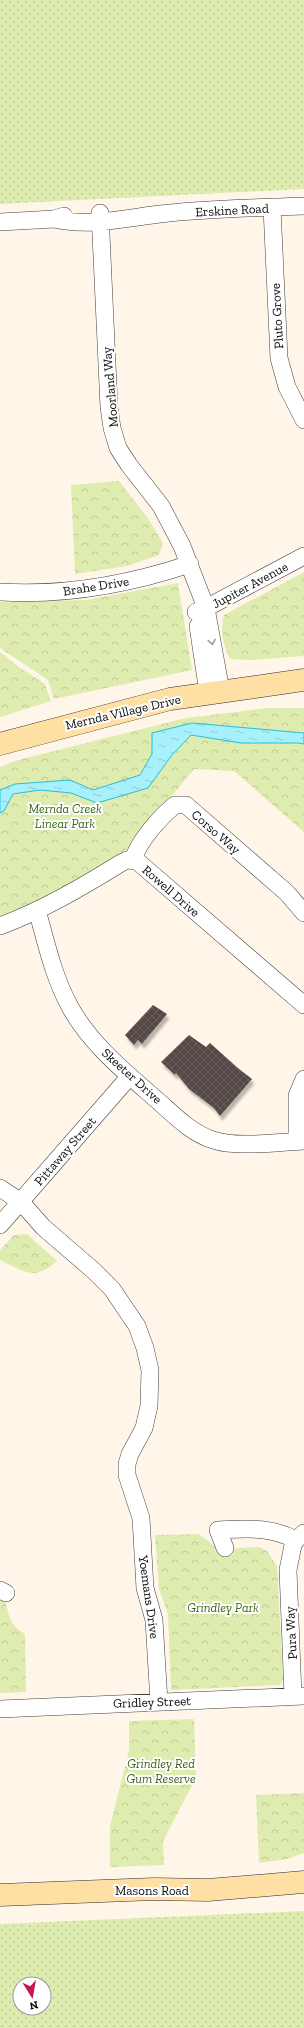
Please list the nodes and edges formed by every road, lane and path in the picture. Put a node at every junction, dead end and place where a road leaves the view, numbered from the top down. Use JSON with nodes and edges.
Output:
{"nodes":[{"id":1,"x":304,"y":206,"type":"edge"},
{"id":2,"x":272,"y":208,"type":"junction"},
{"id":3,"x":100,"y":217,"type":"junction"},
{"id":4,"x":0,"y":222,"type":"edge"},
{"id":5,"x":304,"y":420,"type":"edge"},
{"id":6,"x":304,"y":556,"type":"edge"},
{"id":7,"x":190,"y":564,"type":"junction"},
{"id":8,"x":0,"y":592,"type":"edge"},
{"id":9,"x":201,"y":610,"type":"junction"},
{"id":10,"x":304,"y":680,"type":"edge"},
{"id":11,"x":248,"y":688,"type":"junction"},
{"id":12,"x":304,"y":689,"type":"edge"},
{"id":13,"x":215,"y":692,"type":"junction"},
{"id":14,"x":0,"y":744,"type":"edge"},
{"id":15,"x":133,"y":860,"type":"junction"},
{"id":16,"x":37,"y":910,"type":"junction"},
{"id":17,"x":304,"y":913,"type":"edge"},
{"id":18,"x":0,"y":926,"type":"edge"},
{"id":19,"x":304,"y":1005,"type":"edge"},
{"id":20,"x":130,"y":1076,"type":"junction"},
{"id":21,"x":304,"y":1079,"type":"edge"},
{"id":22,"x":300,"y":1141,"type":"edge"},
{"id":23,"x":0,"y":1188,"type":"edge"},
{"id":24,"x":0,"y":1193,"type":"edge"},
{"id":25,"x":18,"y":1205,"type":"junction"},
{"id":26,"x":0,"y":1225,"type":"edge"},
{"id":27,"x":304,"y":1524,"type":"edge"},
{"id":28,"x":295,"y":1536,"type":"edge"},
{"id":29,"x":225,"y":1548,"type":"dead end"},
{"id":30,"x":299,"y":1696,"type":"edge"},
{"id":31,"x":159,"y":1702,"type":"junction"},
{"id":32,"x":0,"y":1709,"type":"edge"},
{"id":33,"x":304,"y":1882,"type":"edge"},
{"id":34,"x":0,"y":1895,"type":"edge"}],
"edges":[{"from":1,"to":2,"type":"street","name":"Erskine Road"},
{"from":2,"to":3,"type":"street","name":"Erskine Road"},
{"from":2,"to":5,"type":"street","name":"Pluto Grove"},
{"from":3,"to":4,"type":"street","name":"Erskine Road"},
{"from":3,"to":7,"type":"street","name":"Moorland Way"},
{"from":6,"to":9,"type":"street","name":"Jupiter Avenue"},
{"from":7,"to":8,"type":"street","name":"Brahe Drive"},
{"from":7,"to":9,"type":"street","name":"Moorland Way"},
{"from":9,"to":13,"type":"street","name":"Moorland Way"},
{"from":10,"to":11,"type":"street","name":"Mernda Village Drive"},
{"from":11,"to":12,"type":"street","name":"Mernda Village Drive"},
{"from":11,"to":13,"type":"street","name":"Mernda Village Drive"},
{"from":13,"to":14,"type":"street","name":"Mernda Village Drive"},
{"from":15,"to":16,"type":"street","name":"Rowell Drive"},
{"from":15,"to":17,"type":"street","name":"Corso Way"},
{"from":15,"to":19,"type":"street","name":"Rowell Drive"},
{"from":16,"to":18,"type":"street","name":"Rowell Drive"},
{"from":16,"to":20,"type":"street","name":"Skeeter Drive"},
{"from":20,"to":22,"type":"street","name":"Skeeter Drive"},
{"from":20,"to":25,"type":"street","name":"Pittaway Street"},
{"from":21,"to":22,"type":"street"},
{"from":23,"to":25,"type":"street","name":"Yoemans Drive"},
{"from":24,"to":25,"type":"street","name":"Yoemans Drive"},
{"from":25,"to":26,"type":"street","name":"Pittaway Street"},
{"from":25,"to":31,"type":"street","name":"Yoemans Drive"},
{"from":27,"to":28,"type":"street"},
{"from":28,"to":29,"type":"street"},
{"from":28,"to":30,"type":"street","name":"Pura Way"},
{"from":30,"to":31,"type":"street","name":"Gridley Street"},
{"from":31,"to":32,"type":"street","name":"Gridley Street"},
{"from":33,"to":34,"type":"street","name":"Masons Road"}]}
